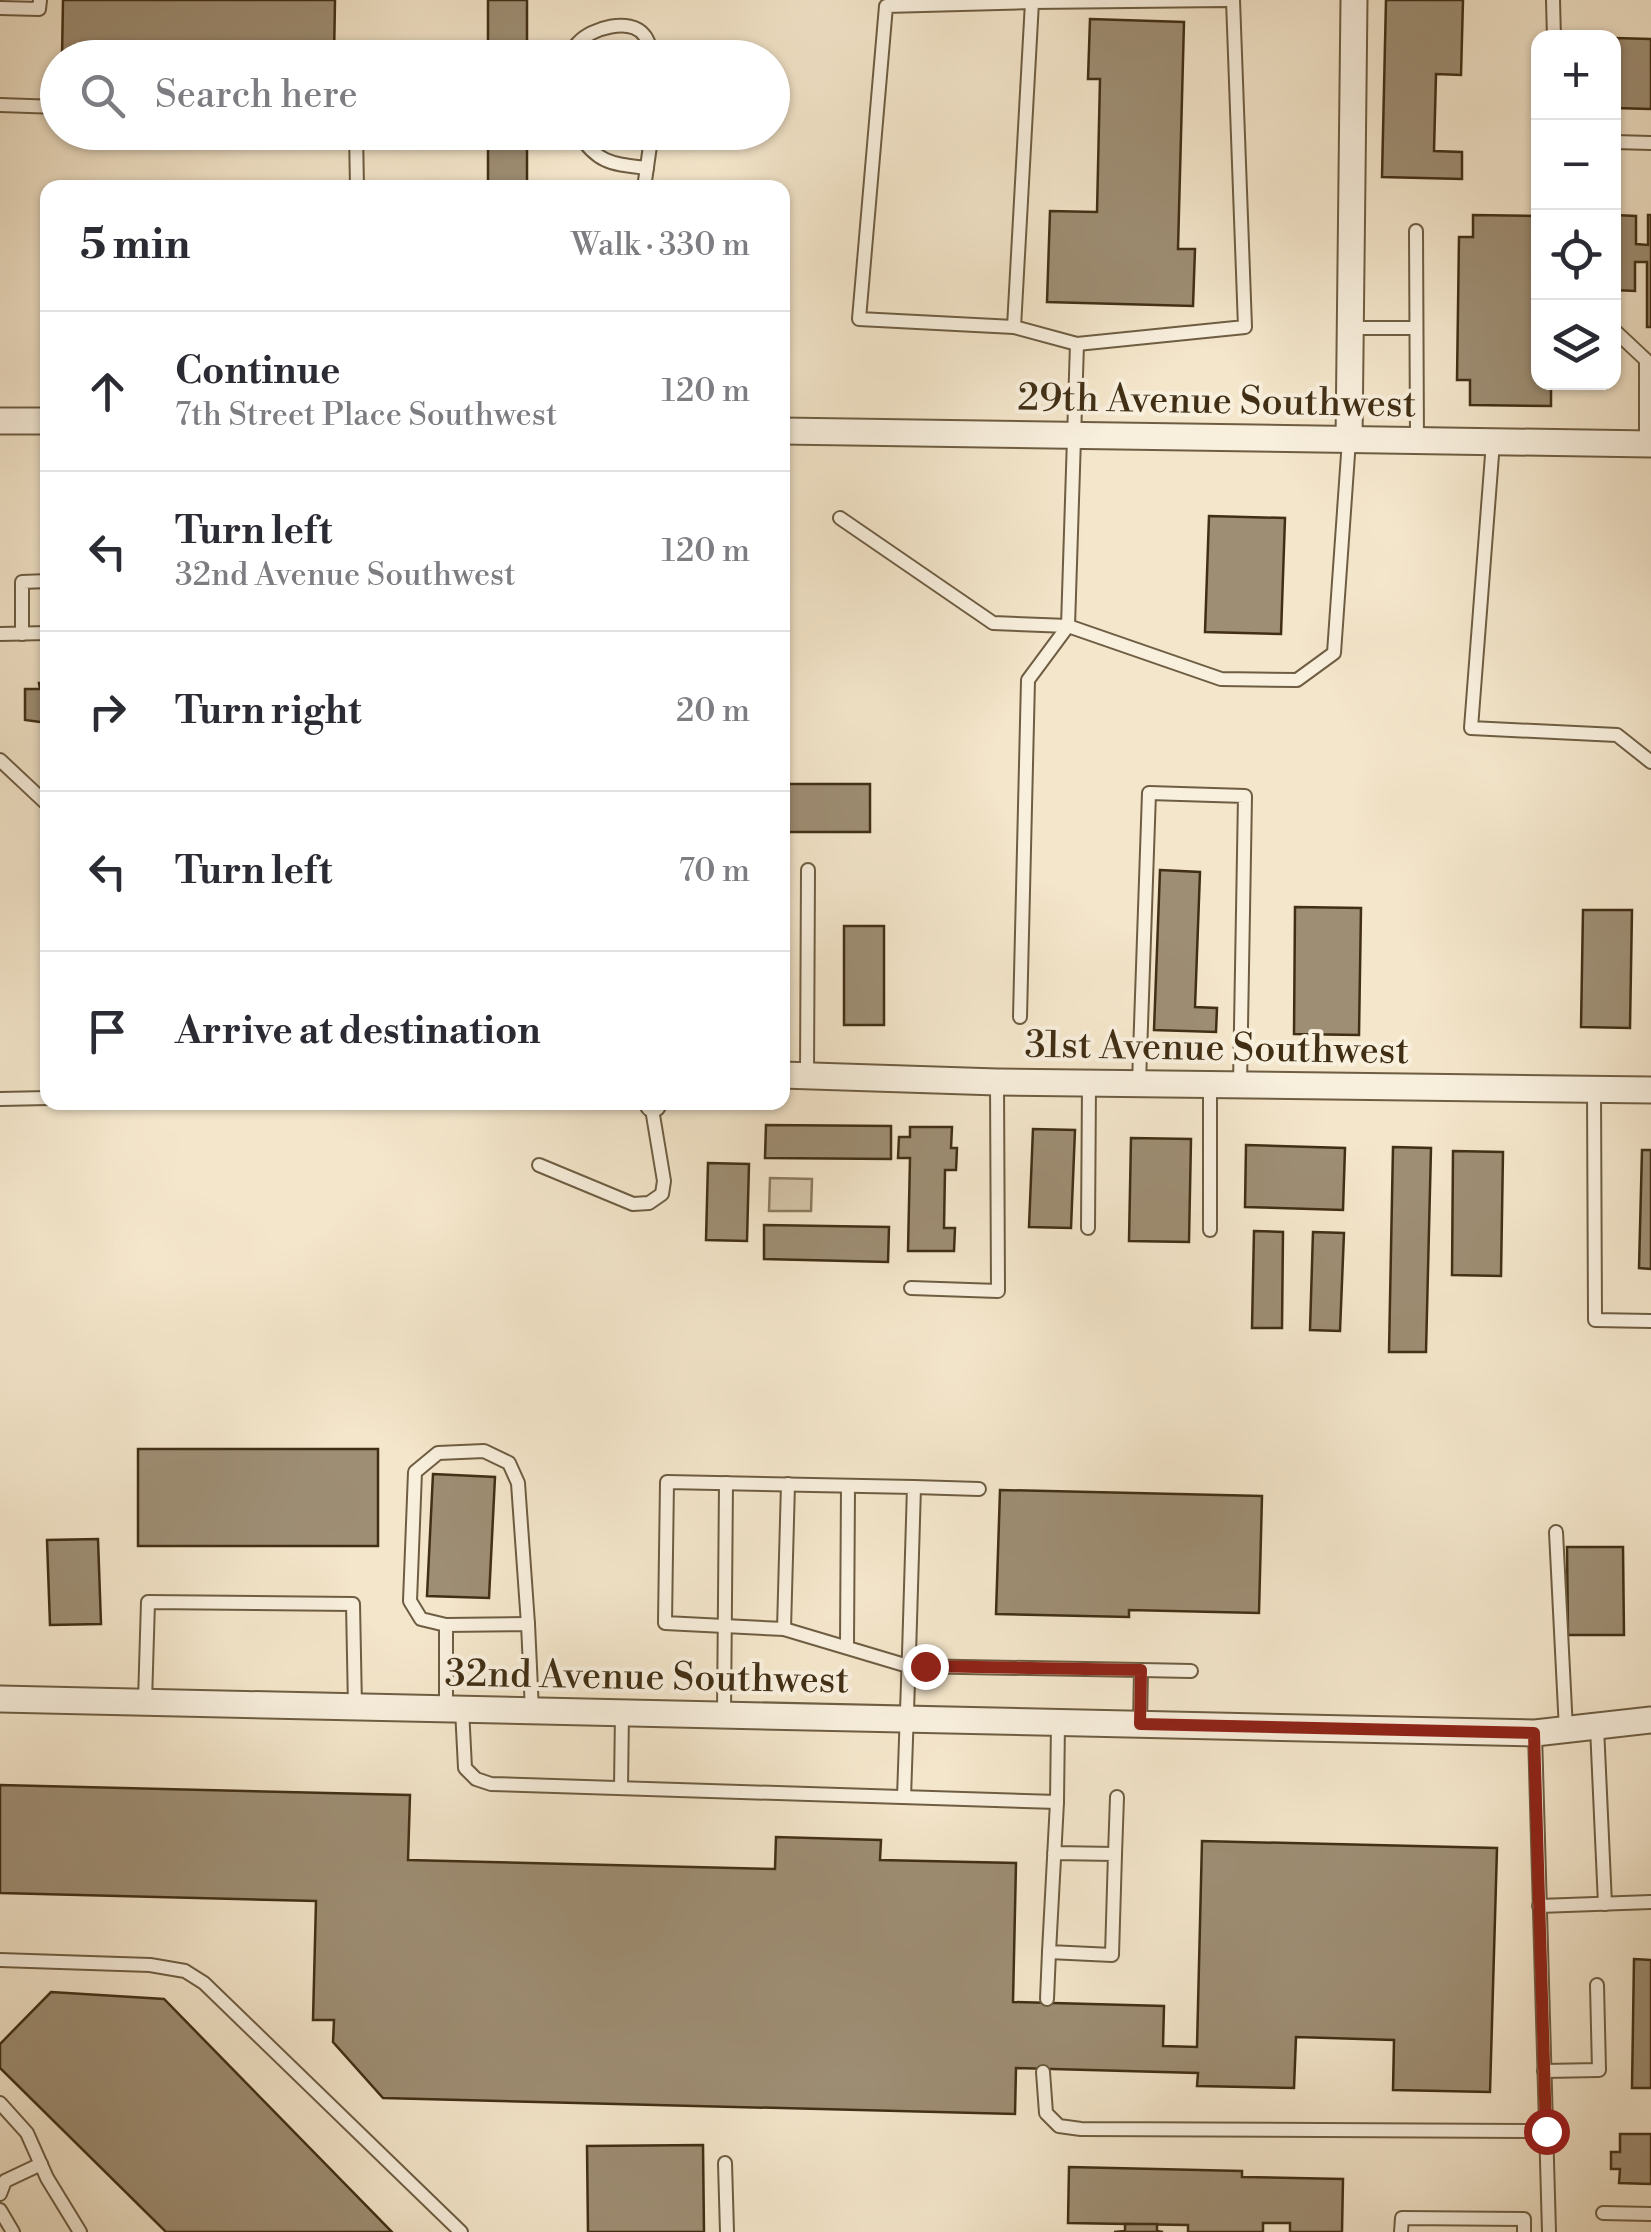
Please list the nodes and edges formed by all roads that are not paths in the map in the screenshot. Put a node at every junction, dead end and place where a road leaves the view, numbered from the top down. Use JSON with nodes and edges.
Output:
{"nodes":[{"id":1,"x":40,"y":0,"type":"edge"},
{"id":2,"x":1229,"y":0,"type":"edge"},
{"id":3,"x":1354,"y":0,"type":"edge"},
{"id":4,"x":1553,"y":0,"type":"edge"},
{"id":5,"x":1032,"y":2,"type":"edge"},
{"id":6,"x":0,"y":8,"type":"edge"},
{"id":7,"x":1554,"y":30,"type":"edge"},
{"id":8,"x":582,"y":40,"type":"edge"},
{"id":9,"x":646,"y":40,"type":"edge"},
{"id":10,"x":0,"y":105,"type":"edge"},
{"id":11,"x":40,"y":106,"type":"edge"},
{"id":12,"x":1621,"y":142,"type":"edge"},
{"id":13,"x":1651,"y":143,"type":"edge"},
{"id":14,"x":356,"y":150,"type":"edge"},
{"id":15,"x":589,"y":150,"type":"edge"},
{"id":16,"x":650,"y":150,"type":"edge"},
{"id":17,"x":647,"y":168,"type":"junction"},
{"id":18,"x":357,"y":180,"type":"edge"},
{"id":19,"x":645,"y":180,"type":"edge"},
{"id":20,"x":1416,"y":232,"type":"dead end"},
{"id":21,"x":1014,"y":327,"type":"junction"},
{"id":22,"x":1350,"y":328,"type":"junction"},
{"id":23,"x":1416,"y":328,"type":"junction"},
{"id":24,"x":1621,"y":337,"type":"edge"},
{"id":25,"x":1077,"y":344,"type":"junction"},
{"id":26,"x":0,"y":421,"type":"edge"},
{"id":27,"x":40,"y":421,"type":"edge"},
{"id":28,"x":790,"y":431,"type":"edge"},
{"id":29,"x":1075,"y":436,"type":"junction"},
{"id":30,"x":1349,"y":440,"type":"junction"},
{"id":31,"x":1416,"y":441,"type":"junction"},
{"id":32,"x":1493,"y":442,"type":"junction"},
{"id":33,"x":1648,"y":444,"type":"edge"},
{"id":34,"x":840,"y":518,"type":"dead end"},
{"id":35,"x":40,"y":582,"type":"edge"},
{"id":36,"x":1068,"y":626,"type":"junction"},
{"id":37,"x":40,"y":633,"type":"edge"},
{"id":38,"x":0,"y":634,"type":"edge"},
{"id":39,"x":22,"y":634,"type":"junction"},
{"id":40,"x":0,"y":760,"type":"edge"},
{"id":41,"x":1651,"y":762,"type":"edge"},
{"id":42,"x":40,"y":798,"type":"edge"},
{"id":43,"x":808,"y":870,"type":"dead end"},
{"id":44,"x":1020,"y":1016,"type":"dead end"},
{"id":45,"x":795,"y":1076,"type":"edge"},
{"id":46,"x":997,"y":1082,"type":"junction"},
{"id":47,"x":1139,"y":1083,"type":"junction"},
{"id":48,"x":1210,"y":1083,"type":"junction"},
{"id":49,"x":1089,"y":1084,"type":"junction"},
{"id":50,"x":1240,"y":1084,"type":"junction"},
{"id":51,"x":1594,"y":1090,"type":"junction"},
{"id":52,"x":1651,"y":1090,"type":"edge"},
{"id":53,"x":40,"y":1098,"type":"edge"},
{"id":54,"x":0,"y":1099,"type":"edge"},
{"id":55,"x":653,"y":1110,"type":"edge"},
{"id":56,"x":539,"y":1166,"type":"dead end"},
{"id":57,"x":1088,"y":1228,"type":"dead end"},
{"id":58,"x":1210,"y":1230,"type":"dead end"},
{"id":59,"x":910,"y":1288,"type":"dead end"},
{"id":60,"x":1651,"y":1321,"type":"edge"},
{"id":61,"x":726,"y":1484,"type":"junction"},
{"id":62,"x":788,"y":1484,"type":"junction"},
{"id":63,"x":848,"y":1486,"type":"junction"},
{"id":64,"x":914,"y":1486,"type":"junction"},
{"id":65,"x":980,"y":1489,"type":"dead end"},
{"id":66,"x":1556,"y":1532,"type":"dead end"},
{"id":67,"x":528,"y":1624,"type":"junction"},
{"id":68,"x":446,"y":1625,"type":"junction"},
{"id":69,"x":724,"y":1626,"type":"junction"},
{"id":70,"x":784,"y":1629,"type":"junction"},
{"id":71,"x":847,"y":1646,"type":"junction"},
{"id":72,"x":908,"y":1666,"type":"junction"},
{"id":73,"x":1141,"y":1670,"type":"junction"},
{"id":74,"x":1191,"y":1671,"type":"dead end"},
{"id":75,"x":0,"y":1698,"type":"edge"},
{"id":76,"x":145,"y":1701,"type":"junction"},
{"id":77,"x":355,"y":1707,"type":"junction"},
{"id":78,"x":454,"y":1709,"type":"junction"},
{"id":79,"x":532,"y":1711,"type":"junction"},
{"id":80,"x":622,"y":1712,"type":"junction"},
{"id":81,"x":724,"y":1715,"type":"junction"},
{"id":82,"x":908,"y":1719,"type":"junction"},
{"id":83,"x":1651,"y":1720,"type":"edge"},
{"id":84,"x":1058,"y":1722,"type":"junction"},
{"id":85,"x":1140,"y":1724,"type":"junction"},
{"id":86,"x":1597,"y":1727,"type":"junction"},
{"id":87,"x":1566,"y":1730,"type":"junction"},
{"id":88,"x":1534,"y":1733,"type":"junction"},
{"id":89,"x":621,"y":1788,"type":"junction"},
{"id":90,"x":904,"y":1797,"type":"junction"},
{"id":91,"x":1117,"y":1797,"type":"dead end"},
{"id":92,"x":1056,"y":1802,"type":"junction"},
{"id":93,"x":1054,"y":1854,"type":"junction"},
{"id":94,"x":1115,"y":1854,"type":"junction"},
{"id":95,"x":1651,"y":1902,"type":"edge"},
{"id":96,"x":1605,"y":1904,"type":"junction"},
{"id":97,"x":1539,"y":1906,"type":"junction"},
{"id":98,"x":1049,"y":1952,"type":"junction"},
{"id":99,"x":0,"y":1960,"type":"edge"},
{"id":100,"x":1597,"y":1985,"type":"dead end"},
{"id":101,"x":1047,"y":1999,"type":"dead end"},
{"id":102,"x":1544,"y":2070,"type":"junction"},
{"id":103,"x":1043,"y":2072,"type":"dead end"},
{"id":104,"x":0,"y":2103,"type":"edge"},
{"id":105,"x":1546,"y":2131,"type":"junction"},
{"id":106,"x":725,"y":2163,"type":"dead end"},
{"id":107,"x":41,"y":2164,"type":"junction"},
{"id":108,"x":0,"y":2194,"type":"edge"},
{"id":109,"x":0,"y":2210,"type":"edge"},
{"id":110,"x":1604,"y":2214,"type":"dead end"},
{"id":111,"x":1651,"y":2214,"type":"edge"},
{"id":112,"x":14,"y":2232,"type":"edge"},
{"id":113,"x":80,"y":2232,"type":"edge"},
{"id":114,"x":461,"y":2232,"type":"edge"},
{"id":115,"x":726,"y":2232,"type":"edge"},
{"id":116,"x":1401,"y":2232,"type":"edge"},
{"id":117,"x":1524,"y":2232,"type":"edge"},
{"id":118,"x":1549,"y":2232,"type":"edge"}],
"edges":[{"from":1,"to":6,"type":"lane"},
{"from":2,"to":5,"type":"lane"},
{"from":2,"to":25,"type":"lane"},
{"from":3,"to":22,"type":"street"},
{"from":4,"to":7,"type":"lane"},
{"from":5,"to":21,"type":"lane"},
{"from":5,"to":21,"type":"lane"},
{"from":8,"to":9,"type":"lane"},
{"from":10,"to":11,"type":"lane"},
{"from":12,"to":13,"type":"lane"},
{"from":14,"to":18,"type":"lane"},
{"from":15,"to":17,"type":"lane"},
{"from":16,"to":17,"type":"lane"},
{"from":17,"to":19,"type":"lane"},
{"from":20,"to":23,"type":"lane"},
{"from":21,"to":25,"type":"lane"},
{"from":22,"to":23,"type":"lane"},
{"from":22,"to":30,"type":"street"},
{"from":23,"to":31,"type":"lane"},
{"from":24,"to":33,"type":"lane"},
{"from":25,"to":29,"type":"lane"},
{"from":26,"to":27,"type":"street"},
{"from":28,"to":29,"type":"street","name":"29th Avenue Southwest"},
{"from":29,"to":30,"type":"street","name":"29th Avenue Southwest"},
{"from":29,"to":36,"type":"lane"},
{"from":30,"to":31,"type":"street","name":"29th Avenue Southwest"},
{"from":30,"to":36,"type":"lane"},
{"from":31,"to":32,"type":"street","name":"29th Avenue Southwest"},
{"from":32,"to":33,"type":"street","name":"29th Avenue Southwest"},
{"from":32,"to":41,"type":"lane"},
{"from":34,"to":36,"type":"lane"},
{"from":35,"to":39,"type":"lane"},
{"from":36,"to":44,"type":"lane"},
{"from":37,"to":39,"type":"lane"},
{"from":38,"to":39,"type":"lane"},
{"from":40,"to":42,"type":"lane"},
{"from":43,"to":45,"type":"lane"},
{"from":45,"to":46,"type":"street","name":"31st Avenue Southwest"},
{"from":46,"to":49,"type":"street","name":"31st Avenue Southwest"},
{"from":46,"to":59,"type":"lane"},
{"from":47,"to":48,"type":"street","name":"31st Avenue Southwest"},
{"from":47,"to":49,"type":"street","name":"31st Avenue Southwest"},
{"from":47,"to":50,"type":"lane"},
{"from":48,"to":50,"type":"street","name":"31st Avenue Southwest"},
{"from":48,"to":58,"type":"lane"},
{"from":49,"to":57,"type":"lane"},
{"from":50,"to":51,"type":"street","name":"31st Avenue Southwest"},
{"from":51,"to":52,"type":"street","name":"31st Avenue Southwest"},
{"from":51,"to":60,"type":"lane"},
{"from":53,"to":54,"type":"lane"},
{"from":55,"to":56,"type":"lane"},
{"from":61,"to":62,"type":"lane"},
{"from":61,"to":69,"type":"lane"},
{"from":61,"to":69,"type":"lane"},
{"from":62,"to":63,"type":"lane"},
{"from":62,"to":70,"type":"lane"},
{"from":63,"to":64,"type":"lane"},
{"from":63,"to":71,"type":"lane"},
{"from":64,"to":65,"type":"lane"},
{"from":64,"to":72,"type":"lane"},
{"from":66,"to":87,"type":"lane"},
{"from":67,"to":68,"type":"lane"},
{"from":67,"to":68,"type":"lane"},
{"from":67,"to":79,"type":"lane"},
{"from":68,"to":78,"type":"lane"},
{"from":69,"to":70,"type":"lane"},
{"from":69,"to":81,"type":"lane"},
{"from":70,"to":71,"type":"lane"},
{"from":71,"to":72,"type":"lane"},
{"from":72,"to":73,"type":"lane"},
{"from":72,"to":82,"type":"lane"},
{"from":73,"to":74,"type":"lane"},
{"from":73,"to":85,"type":"lane"},
{"from":75,"to":76,"type":"street","name":"32nd Avenue Southwest"},
{"from":76,"to":77,"type":"street","name":"32nd Avenue Southwest"},
{"from":76,"to":77,"type":"lane"},
{"from":77,"to":78,"type":"street","name":"32nd Avenue Southwest"},
{"from":78,"to":79,"type":"street","name":"32nd Avenue Southwest"},
{"from":78,"to":89,"type":"lane"},
{"from":79,"to":80,"type":"street","name":"32nd Avenue Southwest"},
{"from":80,"to":81,"type":"street","name":"32nd Avenue Southwest"},
{"from":80,"to":89,"type":"lane"},
{"from":81,"to":82,"type":"street","name":"32nd Avenue Southwest"},
{"from":82,"to":84,"type":"street","name":"32nd Avenue Southwest"},
{"from":82,"to":90,"type":"lane"},
{"from":83,"to":86,"type":"street","name":"32nd Avenue Southwest"},
{"from":84,"to":85,"type":"street","name":"32nd Avenue Southwest"},
{"from":84,"to":92,"type":"lane"},
{"from":85,"to":88,"type":"street","name":"32nd Avenue Southwest"},
{"from":86,"to":87,"type":"street","name":"32nd Avenue Southwest"},
{"from":86,"to":96,"type":"lane"},
{"from":87,"to":88,"type":"street","name":"32nd Avenue Southwest"},
{"from":88,"to":97,"type":"lane"},
{"from":89,"to":90,"type":"lane"},
{"from":90,"to":92,"type":"lane"},
{"from":91,"to":94,"type":"lane"},
{"from":92,"to":93,"type":"lane"},
{"from":93,"to":94,"type":"lane"},
{"from":93,"to":98,"type":"lane"},
{"from":94,"to":98,"type":"lane"},
{"from":95,"to":96,"type":"lane"},
{"from":96,"to":97,"type":"lane"},
{"from":97,"to":102,"type":"lane"},
{"from":98,"to":101,"type":"lane"},
{"from":99,"to":114,"type":"lane"},
{"from":100,"to":102,"type":"lane"},
{"from":102,"to":105,"type":"lane"},
{"from":103,"to":105,"type":"lane"},
{"from":104,"to":107,"type":"lane"},
{"from":105,"to":118,"type":"lane"},
{"from":106,"to":115,"type":"lane"},
{"from":107,"to":108,"type":"lane"},
{"from":107,"to":113,"type":"lane"},
{"from":109,"to":112,"type":"lane"},
{"from":110,"to":111,"type":"lane"},
{"from":116,"to":117,"type":"lane"}]}
